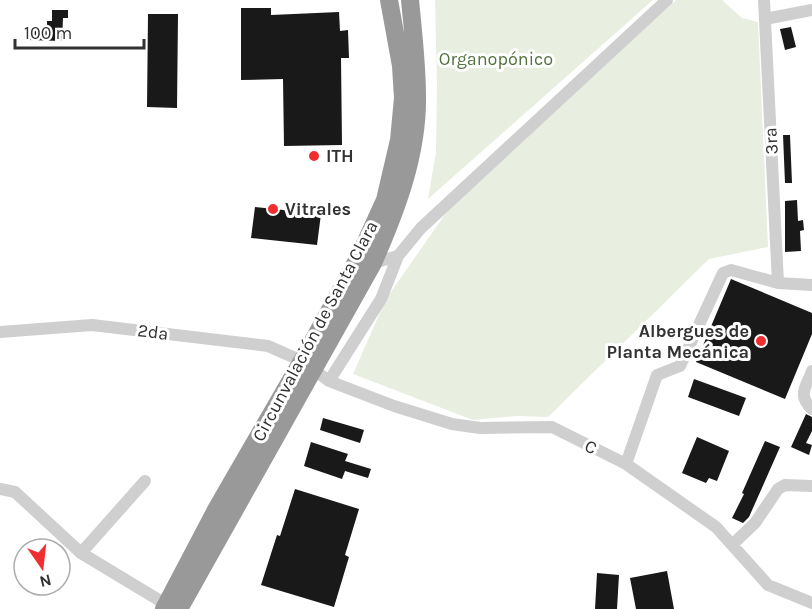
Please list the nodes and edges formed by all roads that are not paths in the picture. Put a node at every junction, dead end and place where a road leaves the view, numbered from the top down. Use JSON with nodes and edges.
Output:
{"nodes":[{"id":1,"x":389,"y":0,"type":"edge"},
{"id":2,"x":410,"y":0,"type":"edge"},
{"id":3,"x":668,"y":0,"type":"edge"},
{"id":4,"x":764,"y":0,"type":"edge"},
{"id":5,"x":812,"y":10,"type":"edge"},
{"id":6,"x":765,"y":19,"type":"junction"},
{"id":7,"x":398,"y":256,"type":"junction"},
{"id":8,"x":373,"y":263,"type":"junction"},
{"id":9,"x":778,"y":283,"type":"junction"},
{"id":10,"x":812,"y":285,"type":"edge"},
{"id":11,"x":0,"y":332,"type":"edge"},
{"id":12,"x":307,"y":365,"type":"junction"},
{"id":13,"x":812,"y":371,"type":"edge"},
{"id":14,"x":329,"y":381,"type":"junction"},
{"id":15,"x":812,"y":409,"type":"edge"},
{"id":16,"x":626,"y":464,"type":"junction"},
{"id":17,"x":145,"y":482,"type":"dead end"},
{"id":18,"x":810,"y":482,"type":"edge"},
{"id":19,"x":0,"y":489,"type":"edge"},
{"id":20,"x":733,"y":544,"type":"junction"},
{"id":21,"x":81,"y":553,"type":"junction"},
{"id":22,"x":812,"y":603,"type":"edge"},
{"id":23,"x":170,"y":608,"type":"edge"}],
"edges":[{"from":1,"to":12,"type":"highway","name":"Circunvalación de Santa Clara"},
{"from":2,"to":8,"type":"highway","name":"Circunvalación de Santa Clara"},
{"from":3,"to":7,"type":"street"},
{"from":4,"to":6,"type":"street","name":"3ra"},
{"from":5,"to":6,"type":"street"},
{"from":6,"to":9,"type":"street","name":"3ra"},
{"from":7,"to":8,"type":"street"},
{"from":7,"to":14,"type":"street"},
{"from":8,"to":12,"type":"highway","name":"Circunvalación de Santa Clara"},
{"from":9,"to":10,"type":"street"},
{"from":9,"to":16,"type":"street"},
{"from":11,"to":12,"type":"street","name":"2da"},
{"from":12,"to":14,"type":"street","name":"2da"},
{"from":12,"to":23,"type":"highway","name":"Circunvalación de Santa Clara"},
{"from":13,"to":15,"type":"street"},
{"from":14,"to":16,"type":"street","name":"C"},
{"from":16,"to":20,"type":"street","name":"C"},
{"from":17,"to":21,"type":"street"},
{"from":18,"to":20,"type":"street"},
{"from":19,"to":21,"type":"street"},
{"from":20,"to":22,"type":"street","name":"C"},
{"from":21,"to":23,"type":"street"}]}
